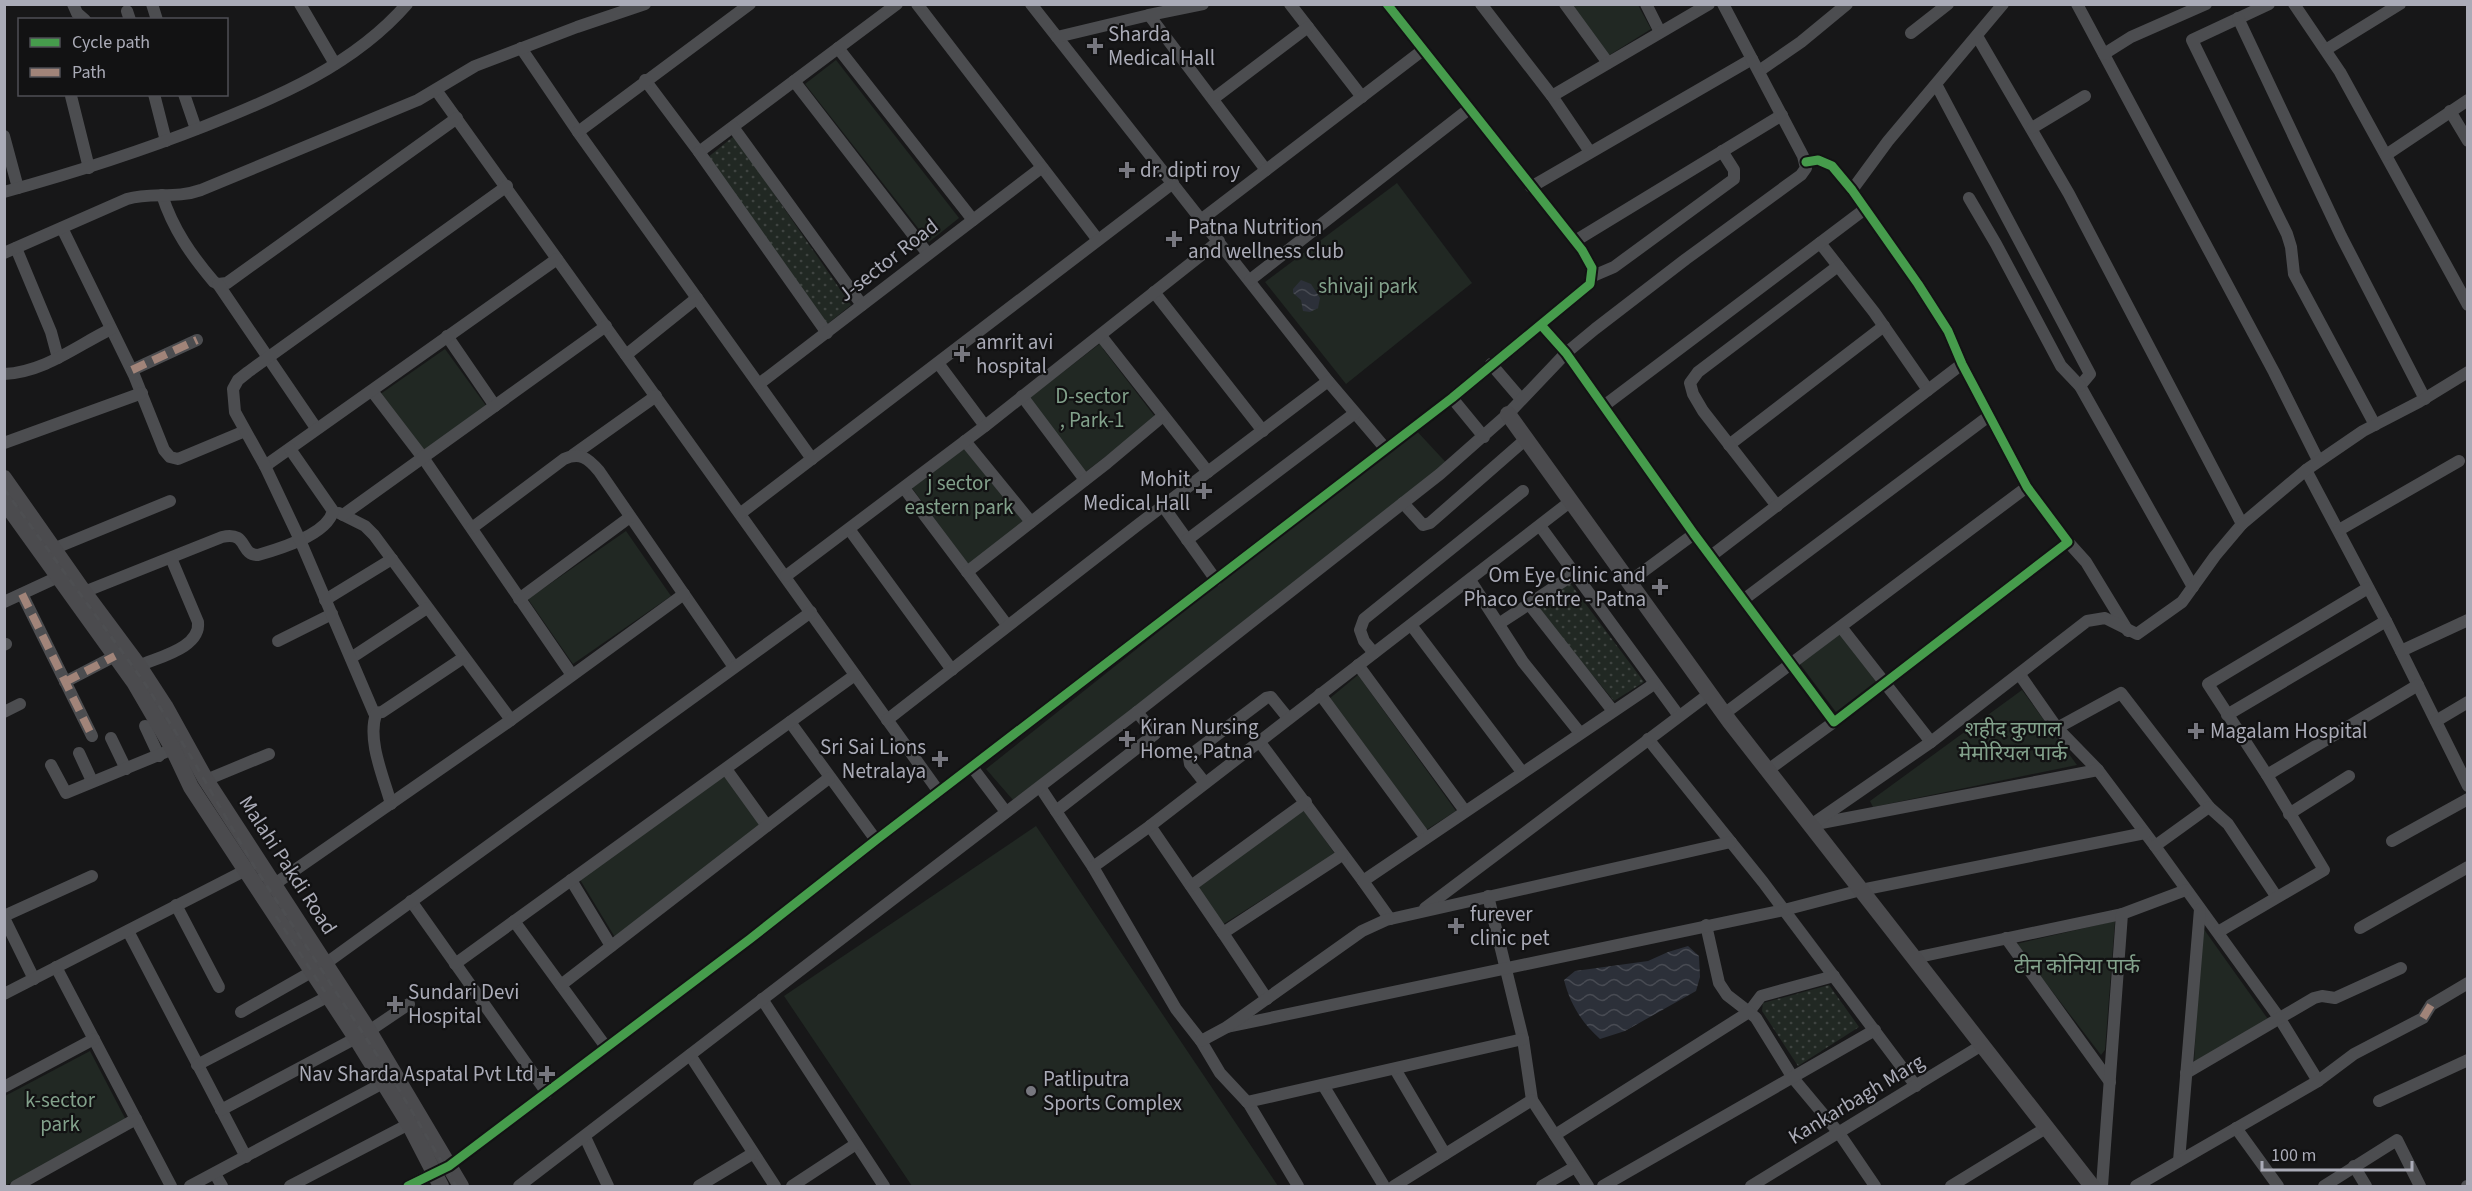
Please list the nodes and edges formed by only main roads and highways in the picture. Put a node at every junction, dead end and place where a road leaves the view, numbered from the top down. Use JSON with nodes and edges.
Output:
{"nodes":[{"id":1,"x":1508,"y":414,"type":"road end"},
{"id":2,"x":4,"y":478,"type":"edge"},
{"id":3,"x":4,"y":501,"type":"edge"},
{"id":4,"x":64,"y":575,"type":"junction"},
{"id":5,"x":109,"y":637,"type":"junction"},
{"id":6,"x":319,"y":968,"type":"junction"},
{"id":7,"x":362,"y":1035,"type":"junction"},
{"id":8,"x":437,"y":1180,"type":"edge"},
{"id":9,"x":461,"y":1186,"type":"edge"},
{"id":10,"x":2092,"y":1186,"type":"edge"}],
"edges":[{"from":1,"to":10,"type":"main road"},
{"from":2,"to":4,"type":"main road"},
{"from":3,"to":4,"type":"main road"},
{"from":4,"to":5,"type":"main road","name":"Malahi Pakdi Road"},
{"from":4,"to":5,"type":"main road","name":"Malahi Pakdi Road"},
{"from":5,"to":6,"type":"main road","name":"Malahi Pakdi Road"},
{"from":5,"to":6,"type":"main road","name":"Malahi Pakdi Road"},
{"from":6,"to":7,"type":"main road","name":"Malahi Pakdi Road"},
{"from":6,"to":7,"type":"main road","name":"Malahi Pakdi Road"},
{"from":7,"to":8,"type":"main road","name":"Malahi Pakdi Road"},
{"from":7,"to":9,"type":"main road","name":"Malahi Pakdi Road"}]}
